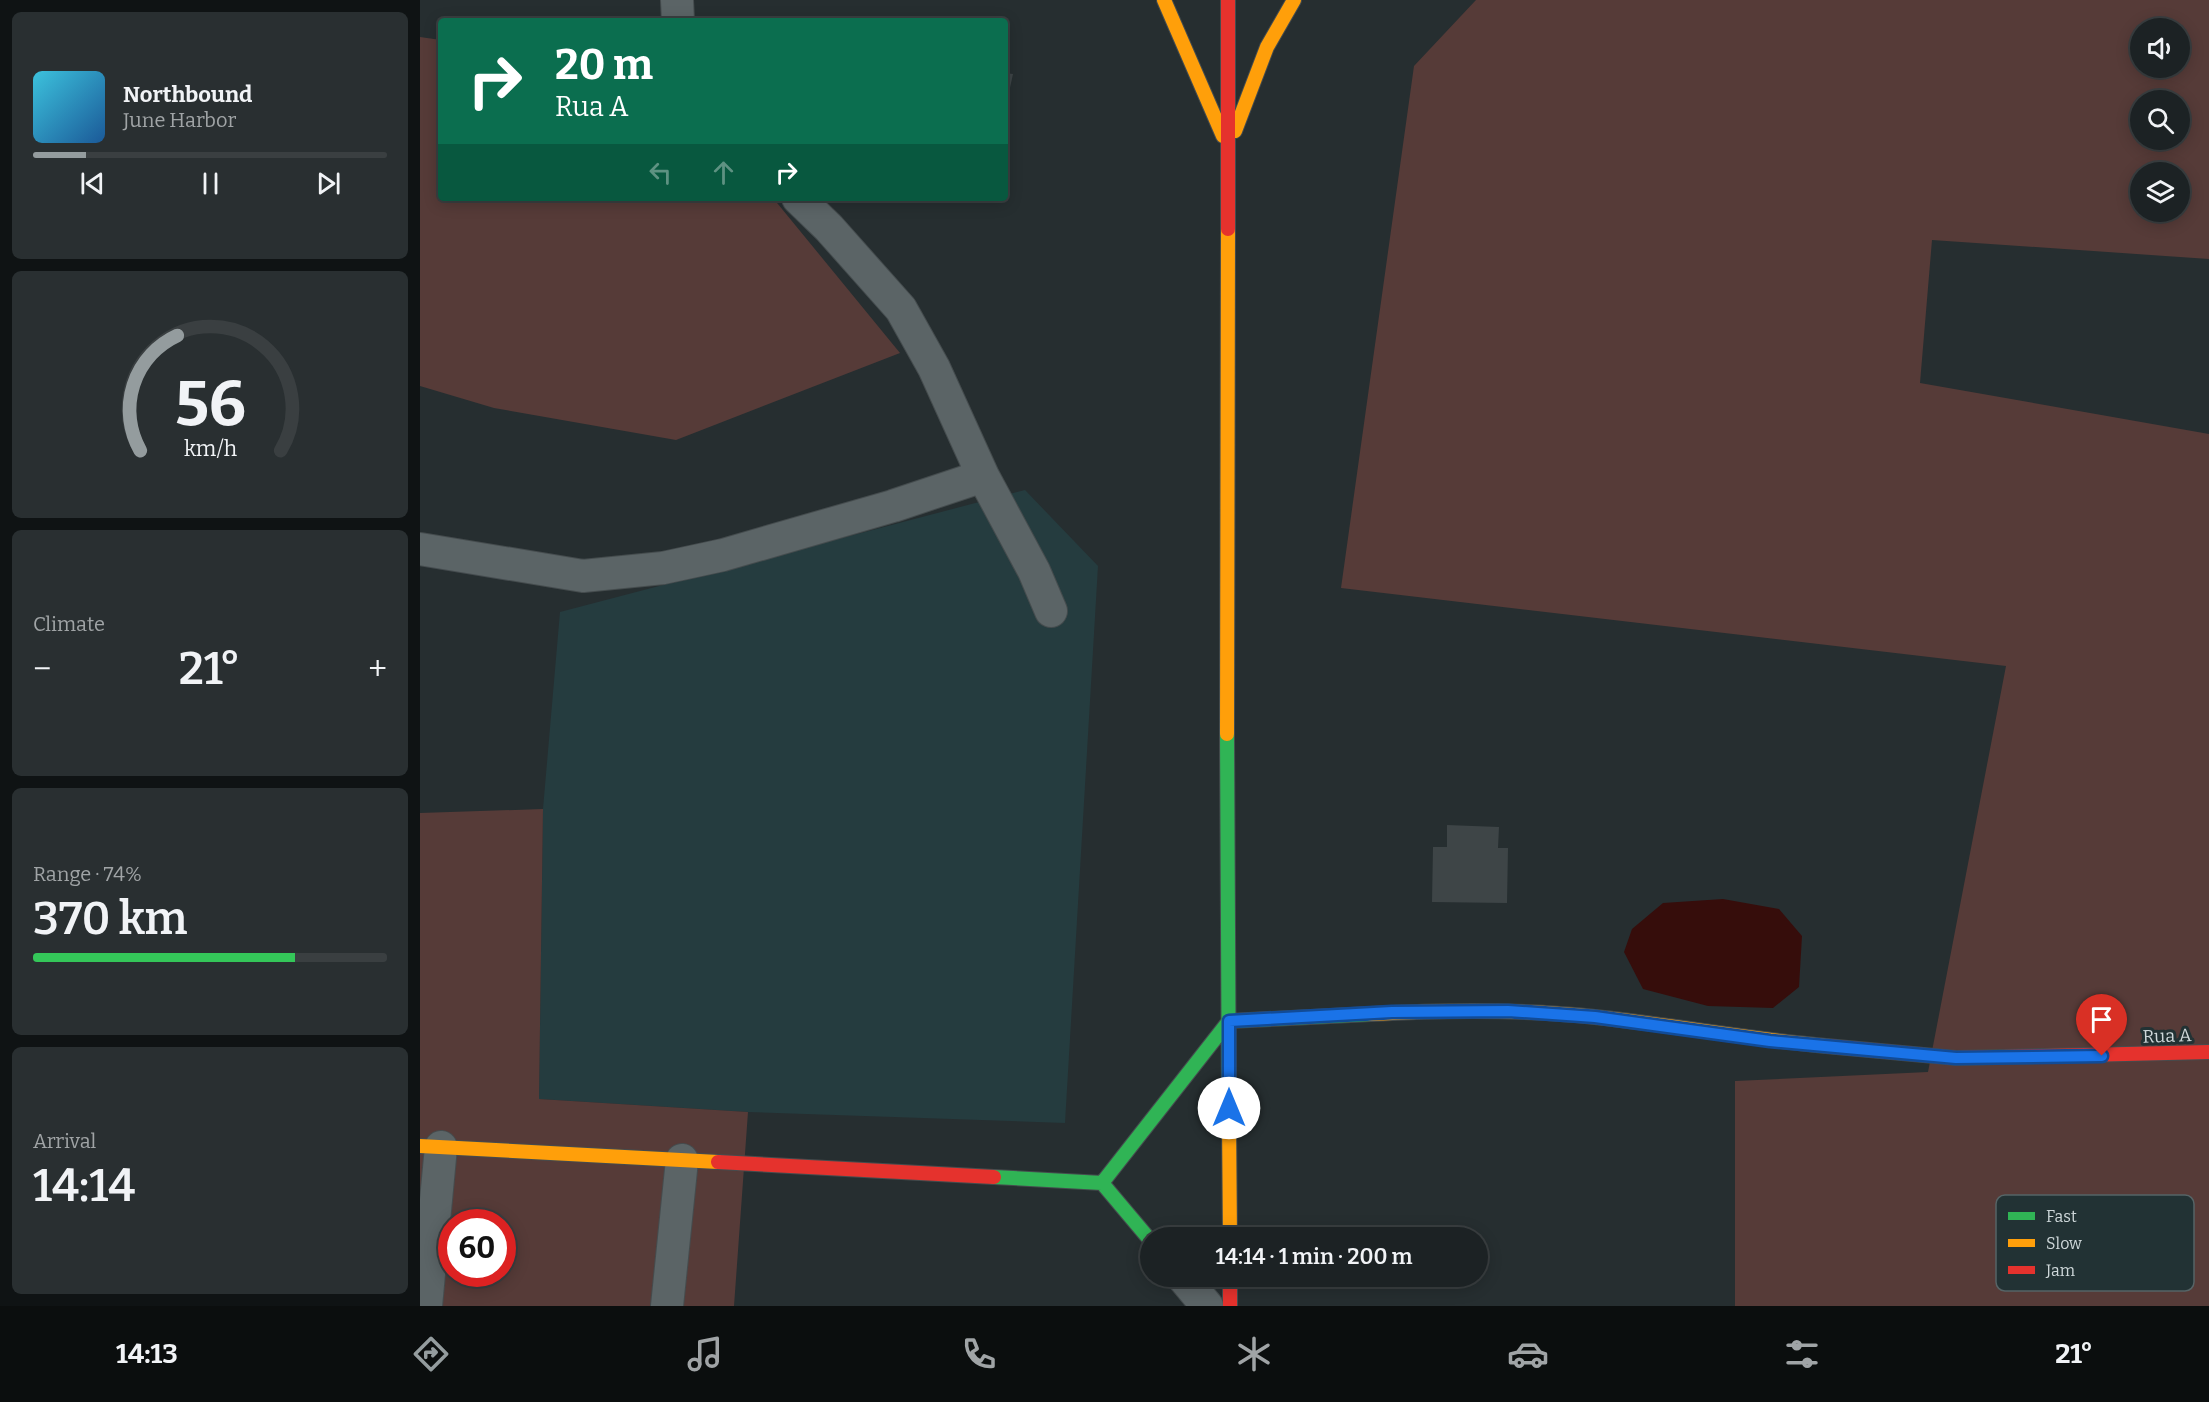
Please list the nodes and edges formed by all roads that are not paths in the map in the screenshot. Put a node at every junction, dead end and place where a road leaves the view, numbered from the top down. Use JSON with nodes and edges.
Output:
{"nodes":[{"id":1,"x":677,"y":0,"type":"edge"},
{"id":2,"x":1164,"y":0,"type":"edge"},
{"id":3,"x":1228,"y":0,"type":"edge"},
{"id":4,"x":1294,"y":0,"type":"edge"},
{"id":5,"x":678,"y":18,"type":"edge"},
{"id":6,"x":1228,"y":149,"type":"junction"},
{"id":7,"x":801,"y":201,"type":"edge"},
{"id":8,"x":983,"y":476,"type":"junction"},
{"id":9,"x":420,"y":549,"type":"edge"},
{"id":10,"x":1052,"y":611,"type":"dead end"},
{"id":11,"x":1229,"y":1021,"type":"junction"},
{"id":12,"x":2209,"y":1052,"type":"edge"},
{"id":13,"x":430,"y":1146,"type":"edge"},
{"id":14,"x":682,"y":1160,"type":"junction"},
{"id":15,"x":1102,"y":1183,"type":"junction"},
{"id":16,"x":1230,"y":1227,"type":"edge"},
{"id":17,"x":1140,"y":1228,"type":"edge"},
{"id":18,"x":1191,"y":1287,"type":"edge"},
{"id":19,"x":1230,"y":1287,"type":"edge"},
{"id":20,"x":426,"y":1306,"type":"edge"},
{"id":21,"x":666,"y":1306,"type":"edge"},
{"id":22,"x":1207,"y":1306,"type":"edge"},
{"id":23,"x":1230,"y":1306,"type":"edge"}],
"edges":[{"from":1,"to":5,"type":"street"},
{"from":2,"to":6,"type":"street"},
{"from":3,"to":6,"type":"street"},
{"from":4,"to":6,"type":"street"},
{"from":6,"to":11,"type":"street"},
{"from":7,"to":8,"type":"street"},
{"from":8,"to":9,"type":"street"},
{"from":8,"to":10,"type":"street"},
{"from":11,"to":12,"type":"street","name":"Rua A"},
{"from":11,"to":15,"type":"street"},
{"from":11,"to":16,"type":"street"},
{"from":13,"to":14,"type":"street"},
{"from":13,"to":20,"type":"street"},
{"from":14,"to":15,"type":"street"},
{"from":14,"to":21,"type":"street"},
{"from":15,"to":17,"type":"street"},
{"from":18,"to":22,"type":"street"},
{"from":19,"to":23,"type":"street"}]}
